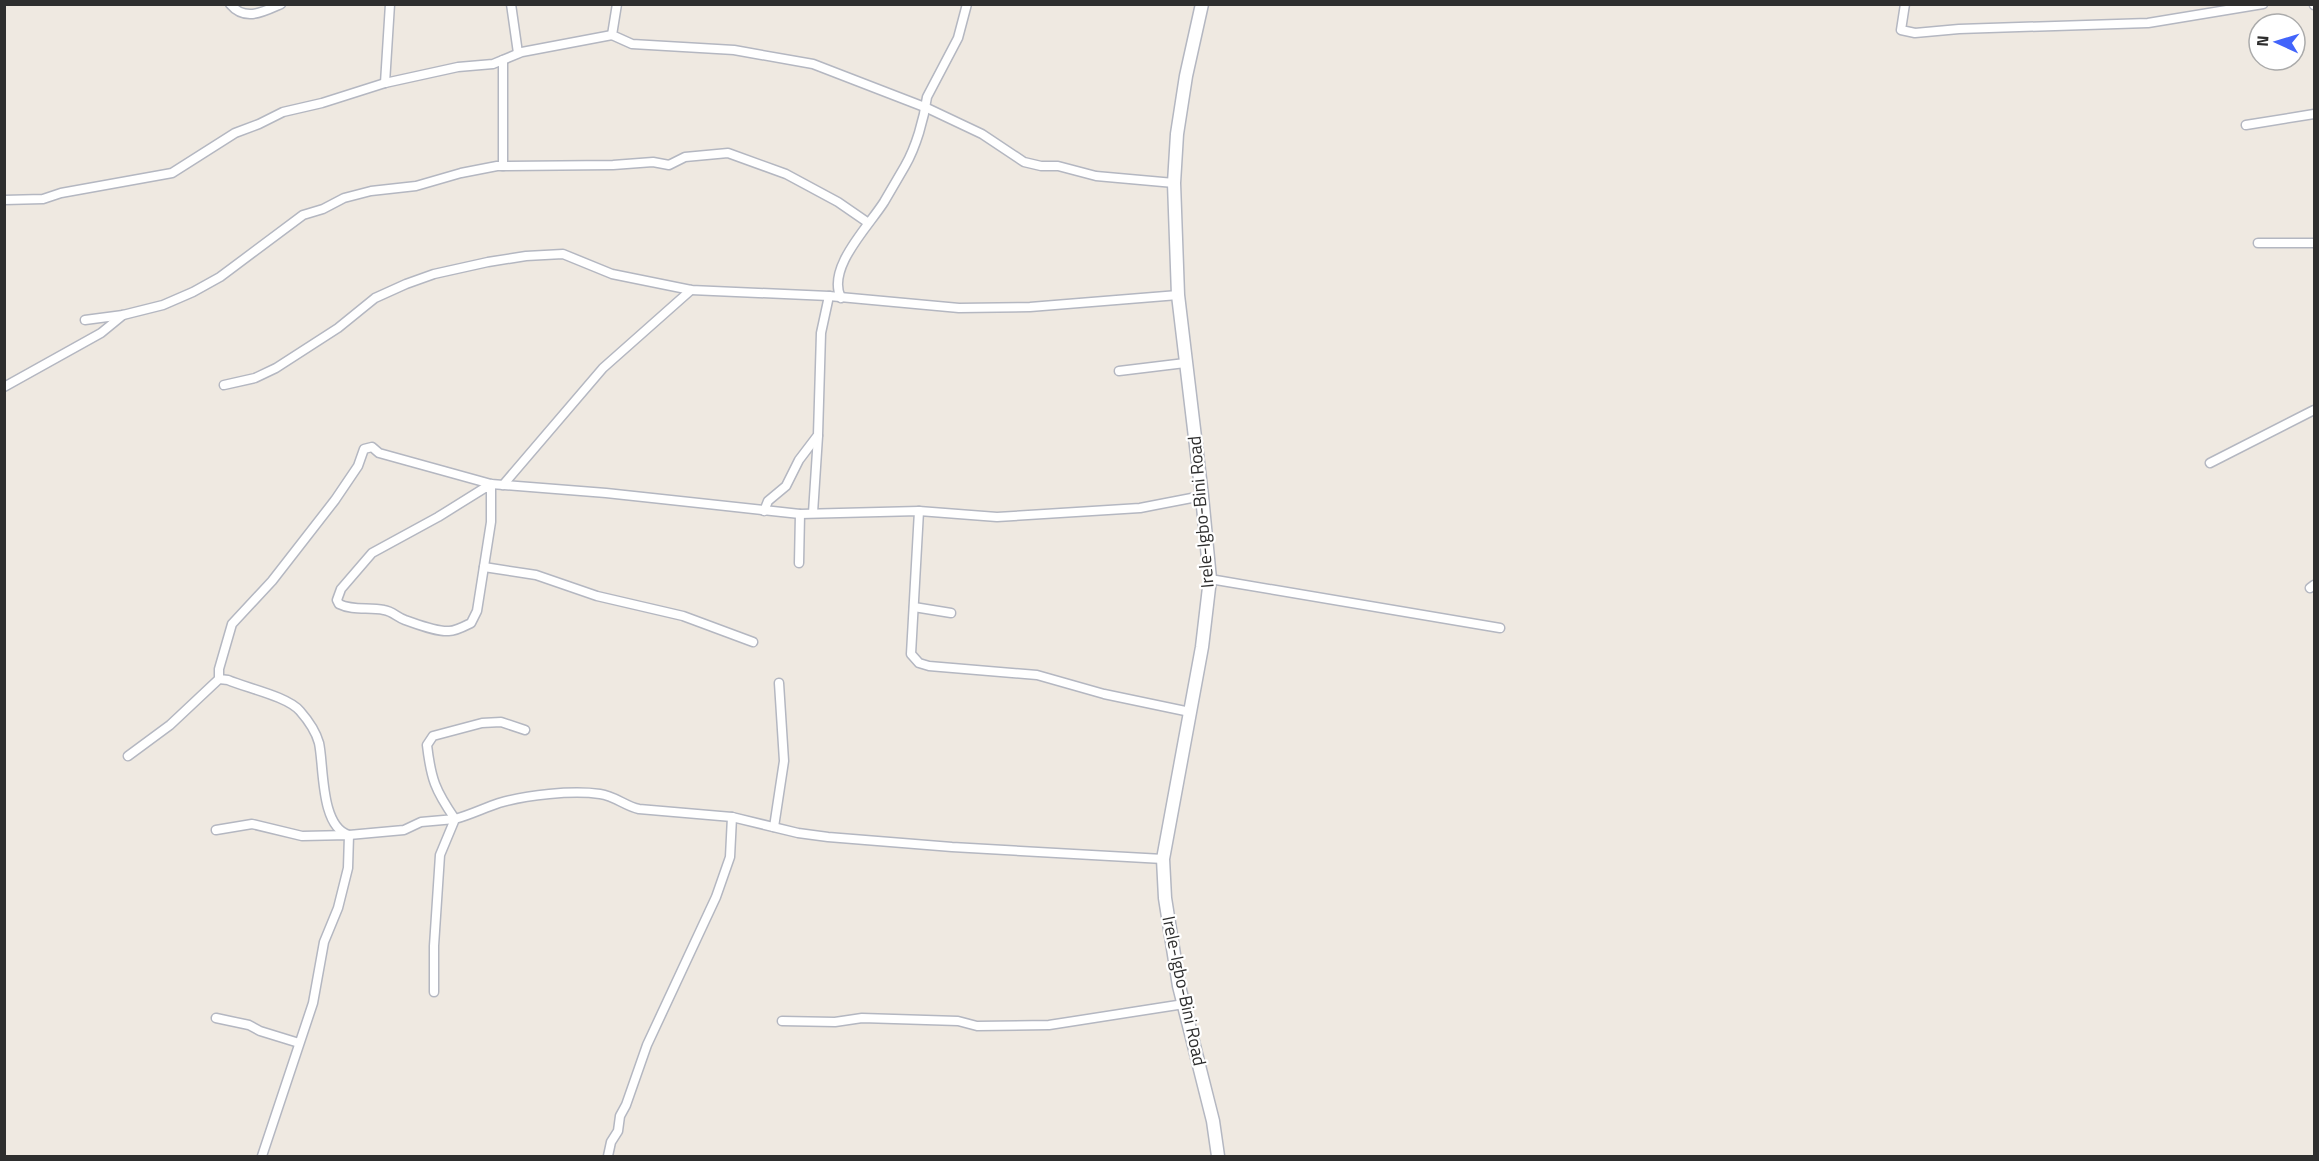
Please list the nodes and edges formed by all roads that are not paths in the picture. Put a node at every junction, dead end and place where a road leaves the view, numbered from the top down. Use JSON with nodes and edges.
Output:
{"nodes":[{"id":1,"x":230,"y":4,"type":"edge"},
{"id":2,"x":281,"y":4,"type":"edge"},
{"id":3,"x":390,"y":4,"type":"edge"},
{"id":4,"x":510,"y":4,"type":"edge"},
{"id":5,"x":616,"y":4,"type":"edge"},
{"id":6,"x":967,"y":4,"type":"edge"},
{"id":7,"x":1202,"y":4,"type":"edge"},
{"id":8,"x":1905,"y":4,"type":"edge"},
{"id":9,"x":2263,"y":4,"type":"edge"},
{"id":10,"x":612,"y":35,"type":"junction"},
{"id":11,"x":518,"y":53,"type":"junction"},
{"id":12,"x":503,"y":60,"type":"junction"},
{"id":13,"x":385,"y":82,"type":"junction"},
{"id":14,"x":927,"y":108,"type":"junction"},
{"id":15,"x":2314,"y":114,"type":"edge"},
{"id":16,"x":2246,"y":125,"type":"dead end"},
{"id":17,"x":503,"y":166,"type":"junction"},
{"id":18,"x":1174,"y":183,"type":"junction"},
{"id":19,"x":4,"y":200,"type":"edge"},
{"id":20,"x":867,"y":222,"type":"junction"},
{"id":21,"x":2258,"y":243,"type":"dead end"},
{"id":22,"x":2314,"y":243,"type":"edge"},
{"id":23,"x":691,"y":290,"type":"junction"},
{"id":24,"x":1178,"y":295,"type":"junction"},
{"id":25,"x":829,"y":296,"type":"junction"},
{"id":26,"x":841,"y":298,"type":"junction"},
{"id":27,"x":123,"y":315,"type":"junction"},
{"id":28,"x":85,"y":320,"type":"dead end"},
{"id":29,"x":1185,"y":363,"type":"junction"},
{"id":30,"x":1119,"y":371,"type":"dead end"},
{"id":31,"x":224,"y":385,"type":"dead end"},
{"id":32,"x":4,"y":387,"type":"edge"},
{"id":33,"x":2314,"y":410,"type":"edge"},
{"id":34,"x":818,"y":435,"type":"junction"},
{"id":35,"x":2210,"y":463,"type":"dead end"},
{"id":36,"x":491,"y":484,"type":"junction"},
{"id":37,"x":503,"y":485,"type":"junction"},
{"id":38,"x":1203,"y":496,"type":"junction"},
{"id":39,"x":764,"y":511,"type":"junction"},
{"id":40,"x":919,"y":511,"type":"junction"},
{"id":41,"x":813,"y":513,"type":"junction"},
{"id":42,"x":800,"y":514,"type":"junction"},
{"id":43,"x":799,"y":563,"type":"dead end"},
{"id":44,"x":484,"y":567,"type":"junction"},
{"id":45,"x":1210,"y":579,"type":"junction"},
{"id":46,"x":914,"y":608,"type":"junction"},
{"id":47,"x":951,"y":613,"type":"dead end"},
{"id":48,"x":1500,"y":628,"type":"dead end"},
{"id":49,"x":753,"y":642,"type":"dead end"},
{"id":50,"x":219,"y":679,"type":"junction"},
{"id":51,"x":779,"y":683,"type":"dead end"},
{"id":52,"x":1191,"y":712,"type":"junction"},
{"id":53,"x":525,"y":730,"type":"dead end"},
{"id":54,"x":128,"y":756,"type":"dead end"},
{"id":55,"x":732,"y":818,"type":"junction"},
{"id":56,"x":455,"y":819,"type":"junction"},
{"id":57,"x":774,"y":827,"type":"junction"},
{"id":58,"x":216,"y":830,"type":"dead end"},
{"id":59,"x":349,"y":835,"type":"junction"},
{"id":60,"x":1163,"y":859,"type":"junction"},
{"id":61,"x":434,"y":992,"type":"dead end"},
{"id":62,"x":1184,"y":1004,"type":"junction"},
{"id":63,"x":216,"y":1018,"type":"dead end"},
{"id":64,"x":782,"y":1021,"type":"dead end"},
{"id":65,"x":299,"y":1043,"type":"junction"},
{"id":66,"x":262,"y":1156,"type":"edge"},
{"id":67,"x":608,"y":1156,"type":"edge"},
{"id":68,"x":1218,"y":1156,"type":"edge"}],
"edges":[{"from":1,"to":2,"type":"street"},
{"from":3,"to":13,"type":"street"},
{"from":4,"to":11,"type":"street"},
{"from":5,"to":10,"type":"street"},
{"from":6,"to":14,"type":"street"},
{"from":7,"to":18,"type":"street","name":"Irele-Igbo-Bini Road"},
{"from":8,"to":9,"type":"street"},
{"from":10,"to":11,"type":"street"},
{"from":10,"to":14,"type":"street"},
{"from":11,"to":12,"type":"street"},
{"from":12,"to":13,"type":"street"},
{"from":12,"to":17,"type":"street"},
{"from":13,"to":19,"type":"street"},
{"from":14,"to":18,"type":"street"},
{"from":14,"to":20,"type":"street"},
{"from":15,"to":16,"type":"street"},
{"from":17,"to":20,"type":"street"},
{"from":17,"to":27,"type":"street"},
{"from":18,"to":24,"type":"street","name":"Irele-Igbo-Bini Road"},
{"from":20,"to":26,"type":"street"},
{"from":21,"to":22,"type":"street"},
{"from":23,"to":25,"type":"street"},
{"from":23,"to":31,"type":"street"},
{"from":23,"to":37,"type":"street"},
{"from":24,"to":26,"type":"street"},
{"from":24,"to":29,"type":"street","name":"Irele-Igbo-Bini Road"},
{"from":25,"to":26,"type":"street"},
{"from":25,"to":34,"type":"street"},
{"from":27,"to":28,"type":"street"},
{"from":27,"to":32,"type":"street"},
{"from":29,"to":30,"type":"street"},
{"from":29,"to":38,"type":"street","name":"Irele-Igbo-Bini Road"},
{"from":33,"to":35,"type":"street"},
{"from":34,"to":39,"type":"street"},
{"from":34,"to":41,"type":"street"},
{"from":36,"to":37,"type":"street"},
{"from":36,"to":44,"type":"street"},
{"from":36,"to":44,"type":"street"},
{"from":36,"to":50,"type":"street"},
{"from":37,"to":39,"type":"street"},
{"from":38,"to":40,"type":"street"},
{"from":38,"to":45,"type":"street","name":"Irele-Igbo-Bini Road"},
{"from":39,"to":42,"type":"street"},
{"from":40,"to":41,"type":"street"},
{"from":40,"to":46,"type":"street"},
{"from":41,"to":42,"type":"street"},
{"from":42,"to":43,"type":"street"},
{"from":44,"to":49,"type":"street"},
{"from":45,"to":48,"type":"street"},
{"from":45,"to":52,"type":"street","name":"Irele-Igbo-Bini Road"},
{"from":46,"to":47,"type":"street"},
{"from":46,"to":52,"type":"street"},
{"from":50,"to":54,"type":"street"},
{"from":50,"to":59,"type":"street"},
{"from":51,"to":57,"type":"street"},
{"from":52,"to":60,"type":"street","name":"Irele-Igbo-Bini Road"},
{"from":53,"to":56,"type":"street"},
{"from":55,"to":56,"type":"street"},
{"from":55,"to":57,"type":"street"},
{"from":55,"to":67,"type":"street"},
{"from":56,"to":59,"type":"street"},
{"from":56,"to":61,"type":"street"},
{"from":57,"to":60,"type":"street"},
{"from":58,"to":59,"type":"street"},
{"from":59,"to":65,"type":"street"},
{"from":60,"to":62,"type":"street","name":"Irele-Igbo-Bini Road"},
{"from":62,"to":64,"type":"street"},
{"from":62,"to":68,"type":"street","name":"Irele-Igbo-Bini Road"},
{"from":63,"to":65,"type":"street"},
{"from":65,"to":66,"type":"street"}]}
